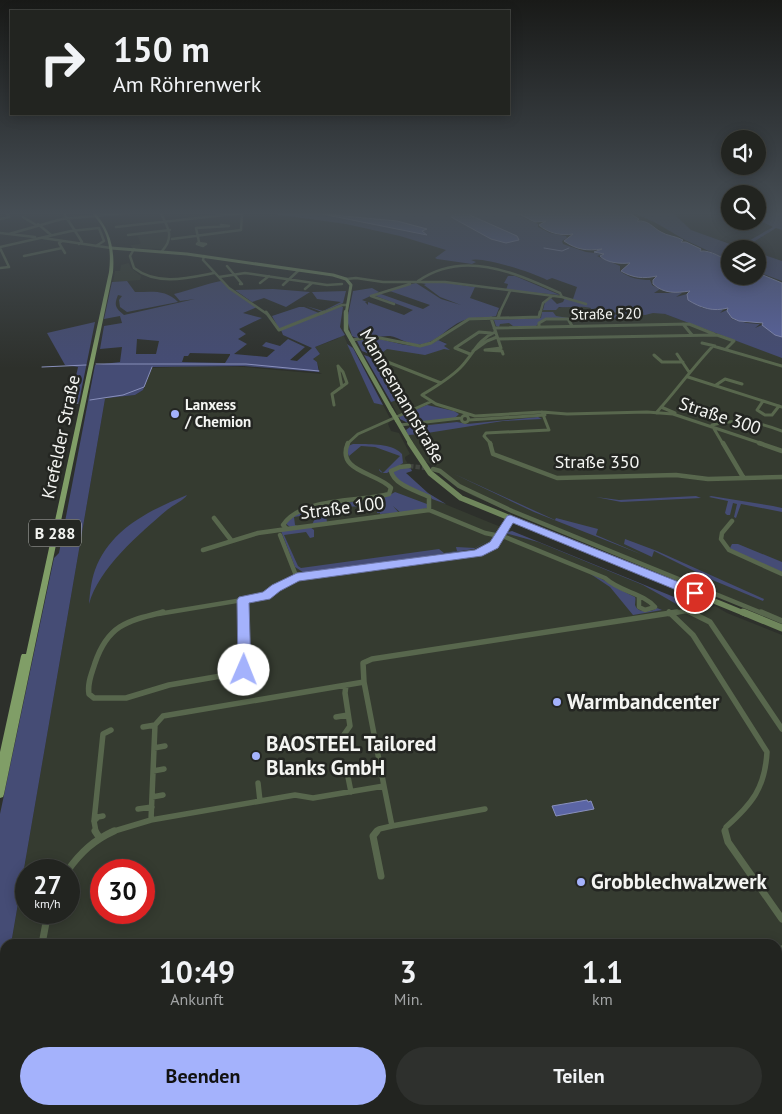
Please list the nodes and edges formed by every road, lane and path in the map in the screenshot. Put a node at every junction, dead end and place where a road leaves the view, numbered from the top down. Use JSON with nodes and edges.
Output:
{"nodes":[{"id":1,"x":110,"y":264,"type":"edge"},
{"id":2,"x":111,"y":264,"type":"edge"},
{"id":3,"x":133,"y":264,"type":"edge"},
{"id":4,"x":206,"y":264,"type":"edge"},
{"id":5,"x":258,"y":264,"type":"edge"},
{"id":6,"x":227,"y":266,"type":"dead end"},
{"id":7,"x":299,"y":270,"type":"junction"},
{"id":8,"x":214,"y":273,"type":"junction"},
{"id":9,"x":234,"y":274,"type":"junction"},
{"id":10,"x":269,"y":276,"type":"junction"},
{"id":11,"x":219,"y":277,"type":"junction"},
{"id":12,"x":290,"y":279,"type":"junction"},
{"id":13,"x":348,"y":280,"type":"junction"},
{"id":14,"x":413,"y":282,"type":"junction"},
{"id":15,"x":417,"y":282,"type":"junction"},
{"id":16,"x":260,"y":283,"type":"dead end"},
{"id":17,"x":312,"y":283,"type":"junction"},
{"id":18,"x":240,"y":284,"type":"dead end"},
{"id":19,"x":342,"y":284,"type":"dead end"},
{"id":20,"x":283,"y":285,"type":"dead end"},
{"id":21,"x":305,"y":289,"type":"dead end"},
{"id":22,"x":510,"y":291,"type":"junction"},
{"id":23,"x":553,"y":296,"type":"junction"},
{"id":24,"x":562,"y":297,"type":"junction"},
{"id":25,"x":394,"y":304,"type":"dead end"},
{"id":26,"x":586,"y":304,"type":"dead end"},
{"id":27,"x":347,"y":305,"type":"junction"},
{"id":28,"x":491,"y":318,"type":"junction"},
{"id":29,"x":498,"y":318,"type":"junction"},
{"id":30,"x":683,"y":324,"type":"junction"},
{"id":31,"x":607,"y":325,"type":"junction"},
{"id":32,"x":572,"y":326,"type":"junction"},
{"id":33,"x":539,"y":327,"type":"junction"},
{"id":34,"x":493,"y":331,"type":"junction"},
{"id":35,"x":692,"y":335,"type":"junction"},
{"id":36,"x":715,"y":335,"type":"junction"},
{"id":37,"x":614,"y":337,"type":"junction"},
{"id":38,"x":497,"y":338,"type":"junction"},
{"id":39,"x":351,"y":340,"type":"junction"},
{"id":40,"x":702,"y":343,"type":"dead end"},
{"id":41,"x":715,"y":346,"type":"junction"},
{"id":42,"x":726,"y":349,"type":"junction"},
{"id":43,"x":471,"y":353,"type":"junction"},
{"id":44,"x":503,"y":354,"type":"dead end"},
{"id":45,"x":678,"y":354,"type":"dead end"},
{"id":46,"x":654,"y":355,"type":"dead end"},
{"id":47,"x":380,"y":359,"type":"dead end"},
{"id":48,"x":683,"y":362,"type":"junction"},
{"id":49,"x":782,"y":366,"type":"edge"},
{"id":50,"x":688,"y":375,"type":"junction"},
{"id":51,"x":441,"y":383,"type":"junction"},
{"id":52,"x":742,"y":384,"type":"dead end"},
{"id":53,"x":716,"y":386,"type":"junction"},
{"id":54,"x":342,"y":387,"type":"junction"},
{"id":55,"x":763,"y":401,"type":"junction"},
{"id":56,"x":430,"y":402,"type":"junction"},
{"id":57,"x":334,"y":404,"type":"dead end"},
{"id":58,"x":781,"y":406,"type":"edge"},
{"id":59,"x":661,"y":407,"type":"junction"},
{"id":60,"x":452,"y":409,"type":"junction"},
{"id":61,"x":656,"y":412,"type":"junction"},
{"id":62,"x":509,"y":414,"type":"junction"},
{"id":63,"x":543,"y":414,"type":"junction"},
{"id":64,"x":683,"y":416,"type":"junction"},
{"id":65,"x":462,"y":418,"type":"junction"},
{"id":66,"x":469,"y":419,"type":"junction"},
{"id":67,"x":400,"y":426,"type":"junction"},
{"id":68,"x":712,"y":426,"type":"junction"},
{"id":69,"x":782,"y":431,"type":"edge"},
{"id":70,"x":782,"y":451,"type":"edge"},
{"id":71,"x":409,"y":466,"type":"tunnel mouth"},
{"id":72,"x":433,"y":469,"type":"tunnel mouth"},
{"id":73,"x":743,"y":477,"type":"junction"},
{"id":74,"x":782,"y":477,"type":"edge"},
{"id":75,"x":429,"y":510,"type":"junction"},
{"id":76,"x":214,"y":518,"type":"dead end"},
{"id":77,"x":510,"y":518,"type":"junction"},
{"id":78,"x":732,"y":521,"type":"dead end"},
{"id":79,"x":287,"y":529,"type":"junction"},
{"id":80,"x":280,"y":535,"type":"dead end"},
{"id":81,"x":231,"y":540,"type":"junction"},
{"id":82,"x":203,"y":550,"type":"dead end"},
{"id":83,"x":782,"y":574,"type":"edge"},
{"id":84,"x":297,"y":578,"type":"junction"},
{"id":85,"x":639,"y":597,"type":"dead end"},
{"id":86,"x":243,"y":600,"type":"junction"},
{"id":87,"x":669,"y":612,"type":"junction"},
{"id":88,"x":782,"y":621,"type":"edge"},
{"id":89,"x":782,"y":628,"type":"edge"},
{"id":90,"x":364,"y":682,"type":"junction"},
{"id":91,"x":346,"y":685,"type":"junction"},
{"id":92,"x":348,"y":715,"type":"junction"},
{"id":93,"x":336,"y":717,"type":"dead end"},
{"id":94,"x":155,"y":725,"type":"junction"},
{"id":95,"x":143,"y":727,"type":"dead end"},
{"id":96,"x":782,"y":729,"type":"edge"},
{"id":97,"x":111,"y":730,"type":"dead end"},
{"id":98,"x":343,"y":743,"type":"dead end"},
{"id":99,"x":165,"y":746,"type":"dead end"},
{"id":100,"x":154,"y":748,"type":"junction"},
{"id":101,"x":346,"y":767,"type":"dead end"},
{"id":102,"x":0,"y":770,"type":"edge"},
{"id":103,"x":164,"y":770,"type":"dead end"},
{"id":104,"x":153,"y":771,"type":"junction"},
{"id":105,"x":258,"y":783,"type":"dead end"},
{"id":106,"x":384,"y":786,"type":"junction"},
{"id":107,"x":350,"y":792,"type":"junction"},
{"id":108,"x":0,"y":794,"type":"edge"},
{"id":109,"x":163,"y":795,"type":"dead end"},
{"id":110,"x":152,"y":797,"type":"junction"},
{"id":111,"x":260,"y":801,"type":"junction"},
{"id":112,"x":152,"y":807,"type":"junction"},
{"id":113,"x":138,"y":809,"type":"dead end"},
{"id":114,"x":485,"y":809,"type":"dead end"},
{"id":115,"x":102,"y":816,"type":"dead end"},
{"id":116,"x":151,"y":820,"type":"junction"},
{"id":117,"x":94,"y":821,"type":"junction"},
{"id":118,"x":392,"y":826,"type":"junction"},
{"id":119,"x":98,"y":837,"type":"junction"},
{"id":120,"x":77,"y":859,"type":"edge"},
{"id":121,"x":381,"y":876,"type":"dead end"},
{"id":122,"x":782,"y":919,"type":"edge"},
{"id":123,"x":46,"y":924,"type":"edge"},
{"id":124,"x":43,"y":939,"type":"edge"}],
"edges":[{"from":1,"to":102,"type":"main road","name":"Krefelder Straße","number":"B 288"},
{"from":2,"to":108,"type":"main road","name":"Krefelder Straße","number":"B 288"},
{"from":3,"to":8,"type":"street"},
{"from":4,"to":8,"type":"street"},
{"from":5,"to":7,"type":"main road"},
{"from":6,"to":9,"type":"street"},
{"from":7,"to":12,"type":"street"},
{"from":7,"to":13,"type":"main road"},
{"from":8,"to":11,"type":"street"},
{"from":9,"to":10,"type":"street"},
{"from":9,"to":11,"type":"street"},
{"from":9,"to":18,"type":"street"},
{"from":10,"to":12,"type":"street"},
{"from":10,"to":16,"type":"street"},
{"from":11,"to":27,"type":"street"},
{"from":12,"to":17,"type":"street"},
{"from":12,"to":20,"type":"street"},
{"from":13,"to":14,"type":"street"},
{"from":13,"to":27,"type":"main road","name":"Mannesmannstraße"},
{"from":14,"to":15,"type":"street"},
{"from":14,"to":25,"type":"street"},
{"from":15,"to":22,"type":"street"},
{"from":15,"to":24,"type":"street"},
{"from":17,"to":19,"type":"street"},
{"from":17,"to":21,"type":"street"},
{"from":22,"to":23,"type":"street"},
{"from":22,"to":29,"type":"street"},
{"from":23,"to":24,"type":"street"},
{"from":23,"to":29,"type":"street"},
{"from":24,"to":26,"type":"street"},
{"from":27,"to":39,"type":"main road","name":"Mannesmannstraße"},
{"from":28,"to":29,"type":"street"},
{"from":28,"to":34,"type":"street"},
{"from":28,"to":39,"type":"street"},
{"from":30,"to":31,"type":"street","name":"Straße 520"},
{"from":30,"to":35,"type":"street"},
{"from":30,"to":36,"type":"street","name":"Straße 520"},
{"from":31,"to":32,"type":"street","name":"Straße 520"},
{"from":31,"to":37,"type":"street"},
{"from":32,"to":33,"type":"street","name":"Straße 520"},
{"from":32,"to":33,"type":"street"},
{"from":33,"to":34,"type":"street","name":"Straße 520"},
{"from":34,"to":38,"type":"street"},
{"from":34,"to":43,"type":"street"},
{"from":34,"to":43,"type":"street","name":"Straße 520"},
{"from":35,"to":36,"type":"street"},
{"from":35,"to":37,"type":"street"},
{"from":36,"to":42,"type":"street","name":"Straße 520"},
{"from":37,"to":38,"type":"street"},
{"from":38,"to":43,"type":"street"},
{"from":38,"to":44,"type":"street"},
{"from":39,"to":67,"type":"main road","name":"Mannesmannstraße","bridge":true},
{"from":40,"to":41,"type":"street"},
{"from":41,"to":42,"type":"street"},
{"from":41,"to":50,"type":"street"},
{"from":42,"to":49,"type":"street"},
{"from":43,"to":51,"type":"street"},
{"from":45,"to":48,"type":"street"},
{"from":46,"to":48,"type":"street"},
{"from":47,"to":51,"type":"street"},
{"from":48,"to":50,"type":"street"},
{"from":50,"to":53,"type":"street"},
{"from":50,"to":59,"type":"street"},
{"from":51,"to":56,"type":"street"},
{"from":52,"to":53,"type":"street"},
{"from":53,"to":55,"type":"street"},
{"from":54,"to":54,"type":"street"},
{"from":54,"to":57,"type":"street"},
{"from":55,"to":58,"type":"street"},
{"from":55,"to":58,"type":"street"},
{"from":56,"to":60,"type":"street","name":"Straße 300"},
{"from":56,"to":79,"type":"street","name":"Straße 100"},
{"from":59,"to":61,"type":"street"},
{"from":59,"to":64,"type":"street"},
{"from":60,"to":62,"type":"street","name":"Straße 300"},
{"from":60,"to":65,"type":"street"},
{"from":61,"to":63,"type":"street","name":"Straße 300"},
{"from":61,"to":64,"type":"street","name":"Straße 300"},
{"from":62,"to":63,"type":"street","name":"Straße 300"},
{"from":62,"to":66,"type":"street"},
{"from":63,"to":66,"type":"street","name":"Straße 300"},
{"from":63,"to":73,"type":"street","name":"Straße 350"},
{"from":64,"to":68,"type":"street","name":"Straße 300"},
{"from":65,"to":66,"type":"street"},
{"from":65,"to":67,"type":"street"},
{"from":67,"to":77,"type":"main road","name":"Mannesmannstraße"},
{"from":68,"to":69,"type":"street"},
{"from":68,"to":70,"type":"street","name":"Straße 300"},
{"from":68,"to":73,"type":"street"},
{"from":71,"to":75,"type":"street","name":"Straße 100"},
{"from":72,"to":88,"type":"street"},
{"from":73,"to":74,"type":"street","name":"Straße 350"},
{"from":75,"to":79,"type":"street","name":"Straße 100"},
{"from":75,"to":85,"type":"street"},
{"from":76,"to":81,"type":"street"},
{"from":77,"to":84,"type":"street","bridge":true},
{"from":77,"to":89,"type":"main road","name":"Mannesmannstraße"},
{"from":78,"to":83,"type":"street"},
{"from":79,"to":81,"type":"street"},
{"from":80,"to":84,"type":"street"},
{"from":81,"to":82,"type":"street"},
{"from":84,"to":86,"type":"street"},
{"from":86,"to":86,"type":"street"},
{"from":87,"to":90,"type":"street"},
{"from":87,"to":96,"type":"street"},
{"from":87,"to":122,"type":"street"},
{"from":90,"to":91,"type":"street"},
{"from":90,"to":106,"type":"street"},
{"from":91,"to":92,"type":"street"},
{"from":91,"to":94,"type":"street"},
{"from":92,"to":93,"type":"street"},
{"from":92,"to":98,"type":"street"},
{"from":94,"to":95,"type":"street"},
{"from":94,"to":100,"type":"street"},
{"from":97,"to":117,"type":"street"},
{"from":99,"to":100,"type":"street"},
{"from":100,"to":104,"type":"street"},
{"from":101,"to":107,"type":"street"},
{"from":103,"to":104,"type":"street"},
{"from":104,"to":110,"type":"street"},
{"from":105,"to":111,"type":"street"},
{"from":106,"to":107,"type":"street"},
{"from":106,"to":118,"type":"street"},
{"from":107,"to":111,"type":"street"},
{"from":109,"to":110,"type":"street"},
{"from":110,"to":112,"type":"street"},
{"from":111,"to":116,"type":"street"},
{"from":112,"to":113,"type":"street"},
{"from":112,"to":116,"type":"street"},
{"from":114,"to":118,"type":"street"},
{"from":115,"to":117,"type":"street"},
{"from":116,"to":119,"type":"street"},
{"from":117,"to":119,"type":"street"},
{"from":118,"to":121,"type":"street"},
{"from":119,"to":120,"type":"street"},
{"from":123,"to":124,"type":"street"}]}
